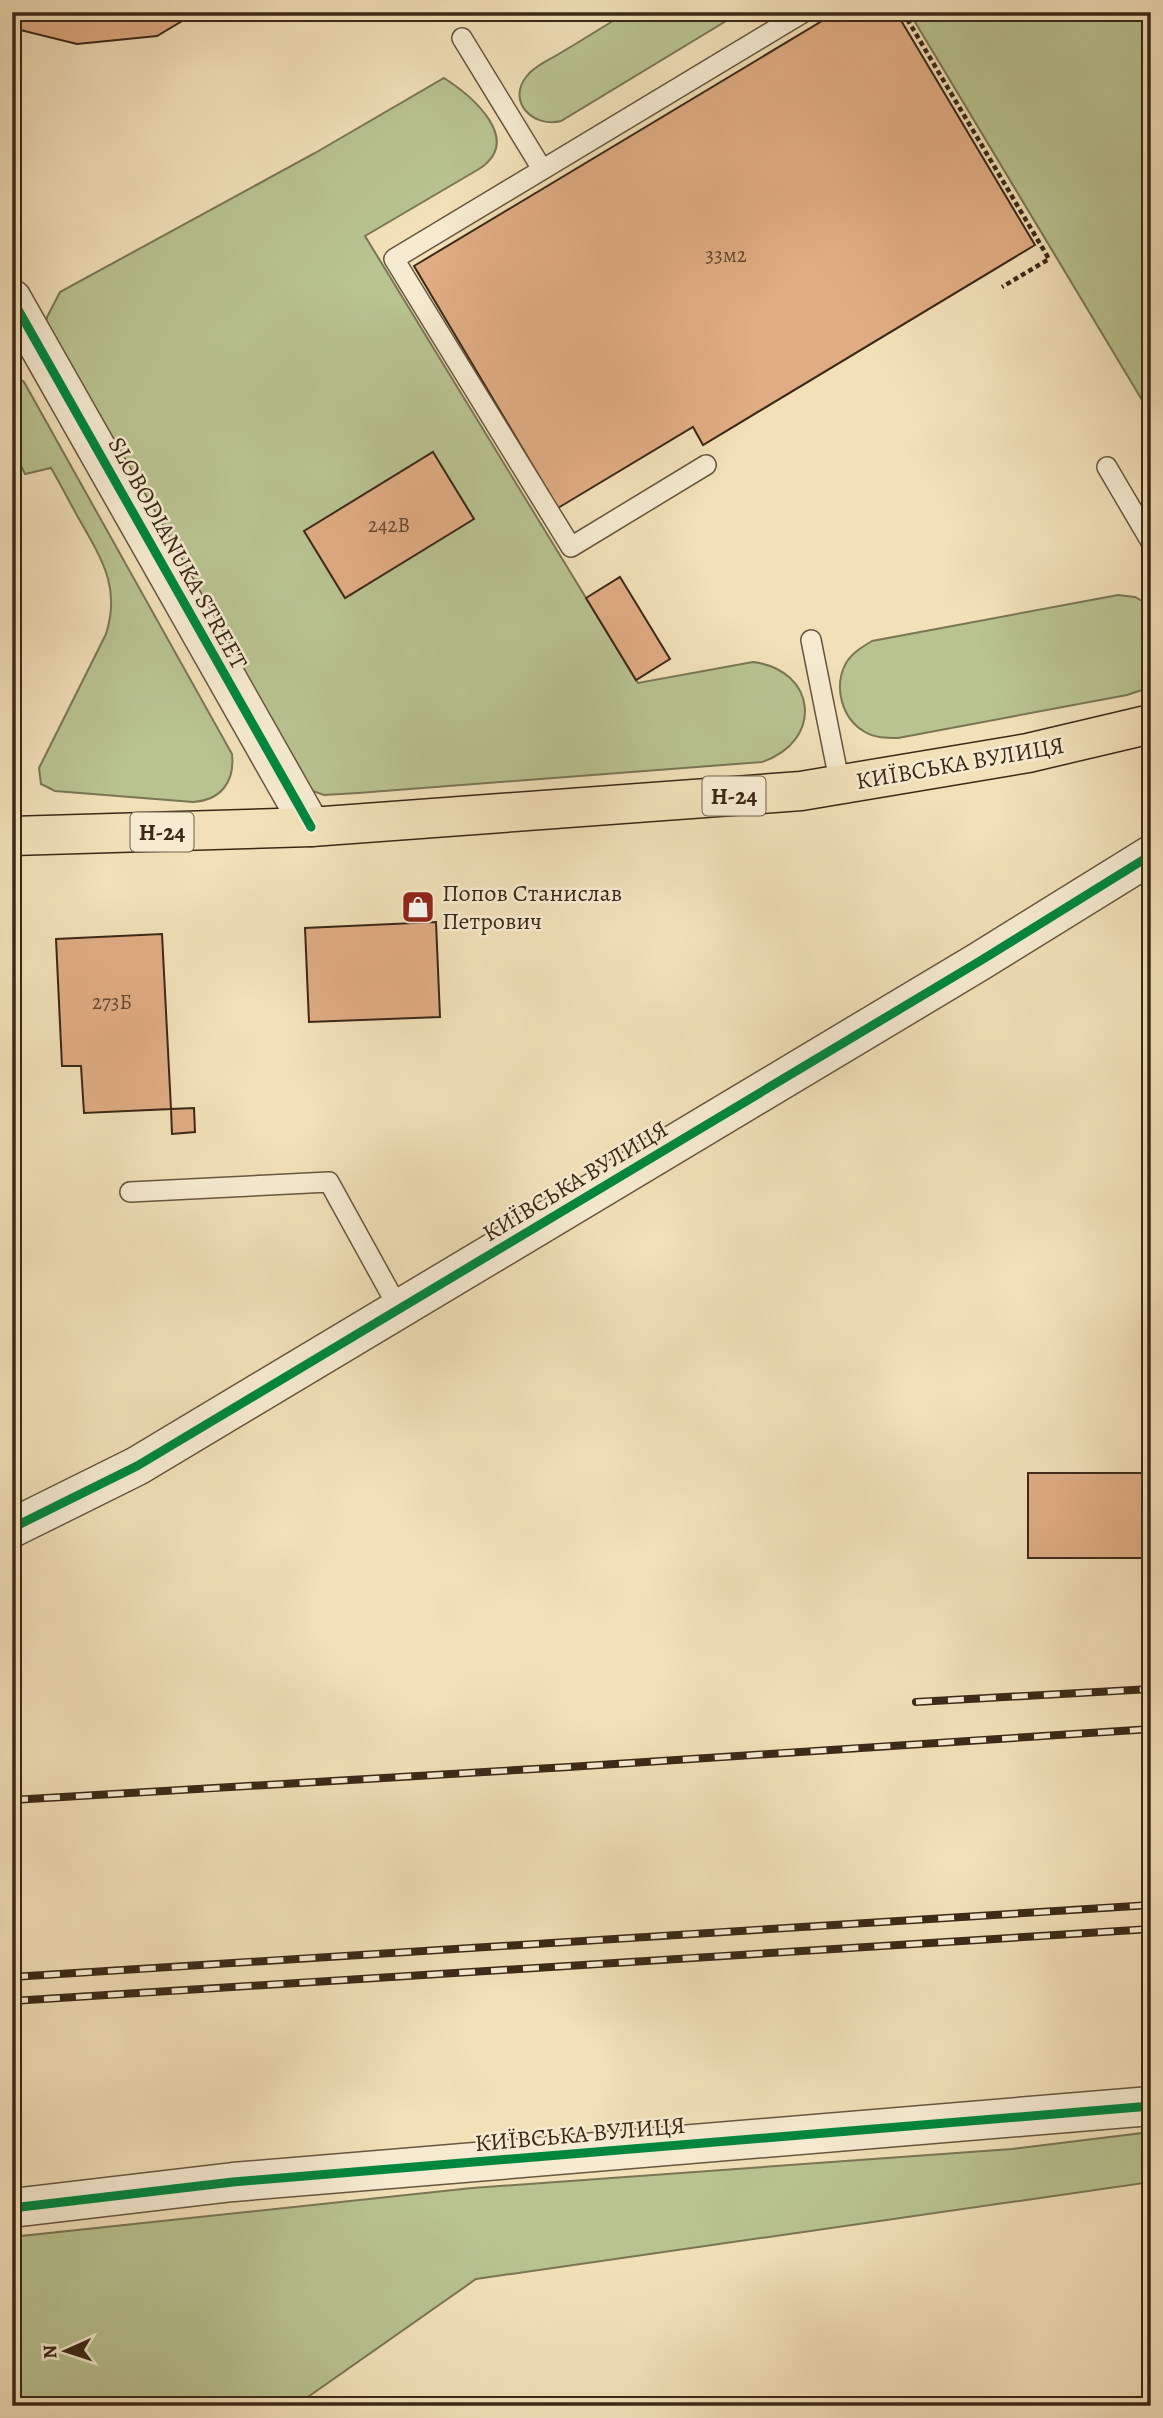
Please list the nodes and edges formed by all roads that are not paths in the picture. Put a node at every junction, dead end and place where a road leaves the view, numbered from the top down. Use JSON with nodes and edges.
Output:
{"nodes":[{"id":1,"x":804,"y":12,"type":"edge"},
{"id":2,"x":782,"y":18,"type":"edge"},
{"id":3,"x":462,"y":38,"type":"dead end"},
{"id":4,"x":542,"y":169,"type":"junction"},
{"id":5,"x":12,"y":299,"type":"edge"},
{"id":6,"x":706,"y":465,"type":"dead end"},
{"id":7,"x":1107,"y":467,"type":"dead end"},
{"id":8,"x":1151,"y":542,"type":"edge"},
{"id":9,"x":811,"y":640,"type":"dead end"},
{"id":10,"x":1151,"y":724,"type":"edge"},
{"id":11,"x":840,"y":785,"type":"junction"},
{"id":12,"x":311,"y":827,"type":"junction"},
{"id":13,"x":12,"y":836,"type":"edge"},
{"id":14,"x":1151,"y":855,"type":"edge"},
{"id":15,"x":131,"y":1192,"type":"dead end"},
{"id":16,"x":399,"y":1309,"type":"junction"},
{"id":17,"x":12,"y":1528,"type":"edge"},
{"id":18,"x":1151,"y":2106,"type":"edge"},
{"id":19,"x":12,"y":2208,"type":"edge"}],
"edges":[{"from":1,"to":2,"type":"lane"},
{"from":2,"to":4,"type":"lane"},
{"from":3,"to":4,"type":"lane"},
{"from":4,"to":6,"type":"lane"},
{"from":5,"to":12,"type":"street","name":"SLOBODIANUKA STREET"},
{"from":7,"to":8,"type":"lane"},
{"from":9,"to":11,"type":"lane"},
{"from":10,"to":11,"type":"main road","name":"КИЇВСЬКА ВУЛИЦЯ","number":"Н-24"},
{"from":11,"to":12,"type":"main road","name":"КИЇВСЬКА ВУЛИЦЯ","number":"Н-24"},
{"from":12,"to":13,"type":"main road","name":"КИЇВСЬКА ВУЛИЦЯ","number":"Н-24"},
{"from":14,"to":16,"type":"street","name":"КИЇВСЬКА ВУЛИЦЯ"},
{"from":15,"to":16,"type":"lane"},
{"from":16,"to":17,"type":"street","name":"КИЇВСЬКА ВУЛИЦЯ"},
{"from":18,"to":19,"type":"street","name":"КИЇВСЬКА ВУЛИЦЯ"}]}
